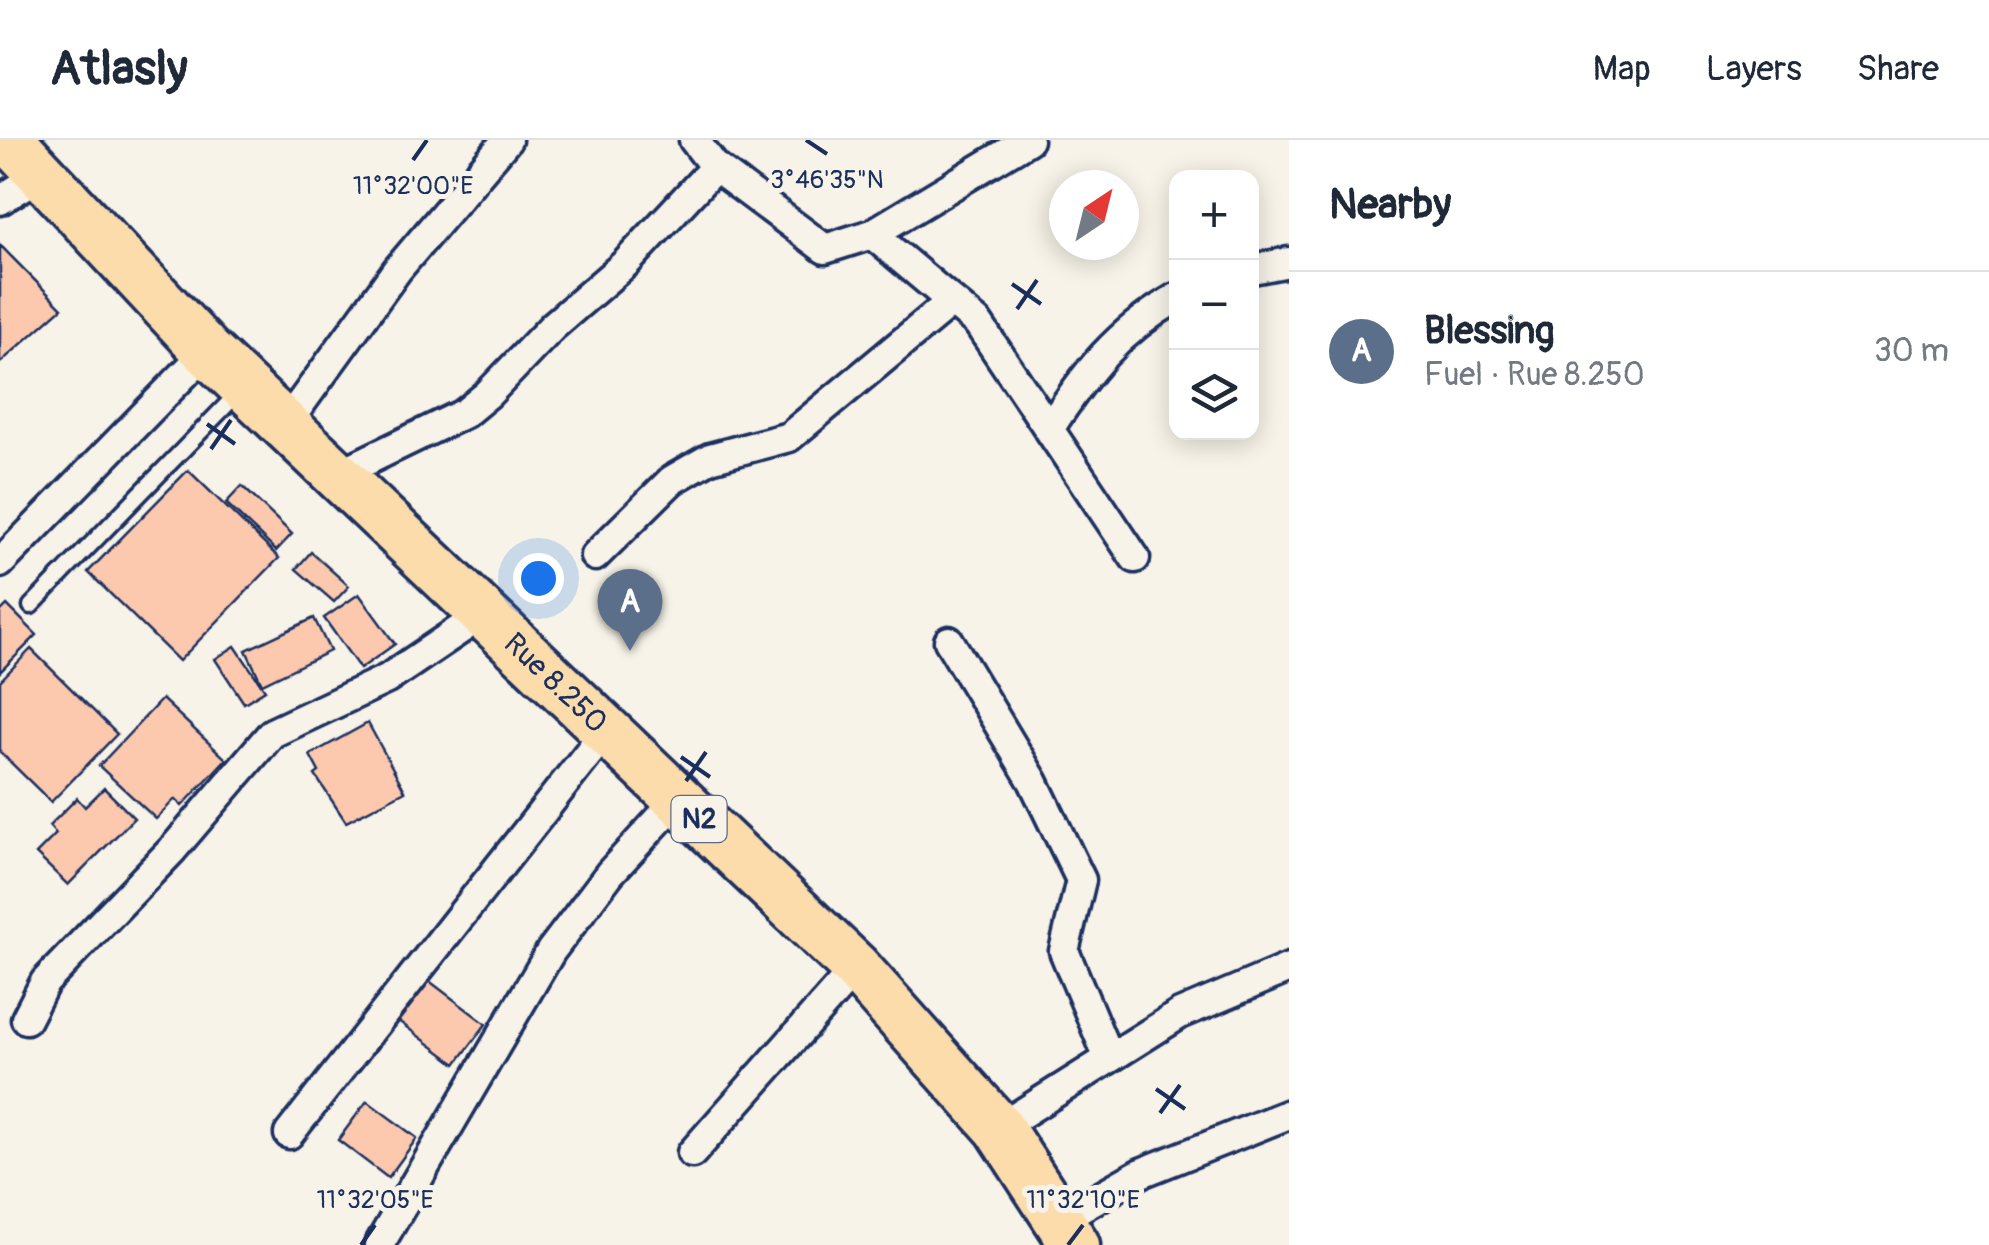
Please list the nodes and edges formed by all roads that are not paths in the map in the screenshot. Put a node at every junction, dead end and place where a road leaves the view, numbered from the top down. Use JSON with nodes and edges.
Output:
{"nodes":[{"id":1,"x":507,"y":140,"type":"edge"},
{"id":2,"x":694,"y":140,"type":"edge"},
{"id":3,"x":1028,"y":140,"type":"edge"},
{"id":4,"x":715,"y":167,"type":"junction"},
{"id":5,"x":16,"y":172,"type":"edge"},
{"id":6,"x":872,"y":234,"type":"junction"},
{"id":7,"x":1289,"y":262,"type":"edge"},
{"id":8,"x":1259,"y":268,"type":"edge"},
{"id":9,"x":951,"y":302,"type":"junction"},
{"id":10,"x":1169,"y":302,"type":"edge"},
{"id":11,"x":207,"y":351,"type":"junction"},
{"id":12,"x":244,"y":387,"type":"junction"},
{"id":13,"x":285,"y":425,"type":"junction"},
{"id":14,"x":1048,"y":429,"type":"junction"},
{"id":15,"x":338,"y":475,"type":"junction"},
{"id":16,"x":595,"y":556,"type":"dead end"},
{"id":17,"x":1135,"y":558,"type":"dead end"},
{"id":18,"x":0,"y":563,"type":"edge"},
{"id":19,"x":31,"y":606,"type":"dead end"},
{"id":20,"x":483,"y":614,"type":"junction"},
{"id":21,"x":949,"y":641,"type":"dead end"},
{"id":22,"x":606,"y":730,"type":"junction"},
{"id":23,"x":678,"y":799,"type":"junction"},
{"id":24,"x":856,"y":968,"type":"junction"},
{"id":25,"x":1289,"y":968,"type":"edge"},
{"id":26,"x":26,"y":1018,"type":"dead end"},
{"id":27,"x":1108,"y":1056,"type":"junction"},
{"id":28,"x":1289,"y":1114,"type":"edge"},
{"id":29,"x":998,"y":1128,"type":"junction"},
{"id":30,"x":288,"y":1134,"type":"dead end"},
{"id":31,"x":692,"y":1152,"type":"dead end"},
{"id":32,"x":1067,"y":1232,"type":"edge"},
{"id":33,"x":379,"y":1245,"type":"edge"}],
"edges":[{"from":1,"to":13,"type":"street"},
{"from":2,"to":4,"type":"street"},
{"from":3,"to":6,"type":"street"},
{"from":4,"to":6,"type":"street"},
{"from":4,"to":15,"type":"street"},
{"from":5,"to":11,"type":"highway","name":"Rue 8.250","number":"N2"},
{"from":6,"to":9,"type":"street"},
{"from":7,"to":8,"type":"street"},
{"from":9,"to":14,"type":"street"},
{"from":9,"to":16,"type":"street"},
{"from":10,"to":14,"type":"street"},
{"from":11,"to":12,"type":"highway","name":"Rue 8.250","number":"N2"},
{"from":11,"to":18,"type":"street"},
{"from":12,"to":13,"type":"highway","name":"Rue 8.250","number":"N2"},
{"from":12,"to":19,"type":"lane"},
{"from":13,"to":15,"type":"highway","name":"Rue 8.250","number":"N2"},
{"from":14,"to":17,"type":"street"},
{"from":15,"to":20,"type":"highway","name":"Rue 8.250","number":"N2"},
{"from":20,"to":22,"type":"highway","name":"Rue 8.250","number":"N2"},
{"from":20,"to":26,"type":"street"},
{"from":21,"to":27,"type":"street"},
{"from":22,"to":23,"type":"highway","name":"Rue 8.250","number":"N2"},
{"from":22,"to":30,"type":"street"},
{"from":23,"to":24,"type":"highway","name":"Rue 8.250","number":"N2"},
{"from":23,"to":33,"type":"street"},
{"from":24,"to":29,"type":"highway","name":"Rue 8.250","number":"N2"},
{"from":24,"to":31,"type":"street"},
{"from":25,"to":27,"type":"street"},
{"from":27,"to":29,"type":"street"},
{"from":28,"to":32,"type":"street"},
{"from":29,"to":32,"type":"highway","name":"Rue 8.250","number":"N2"}]}
